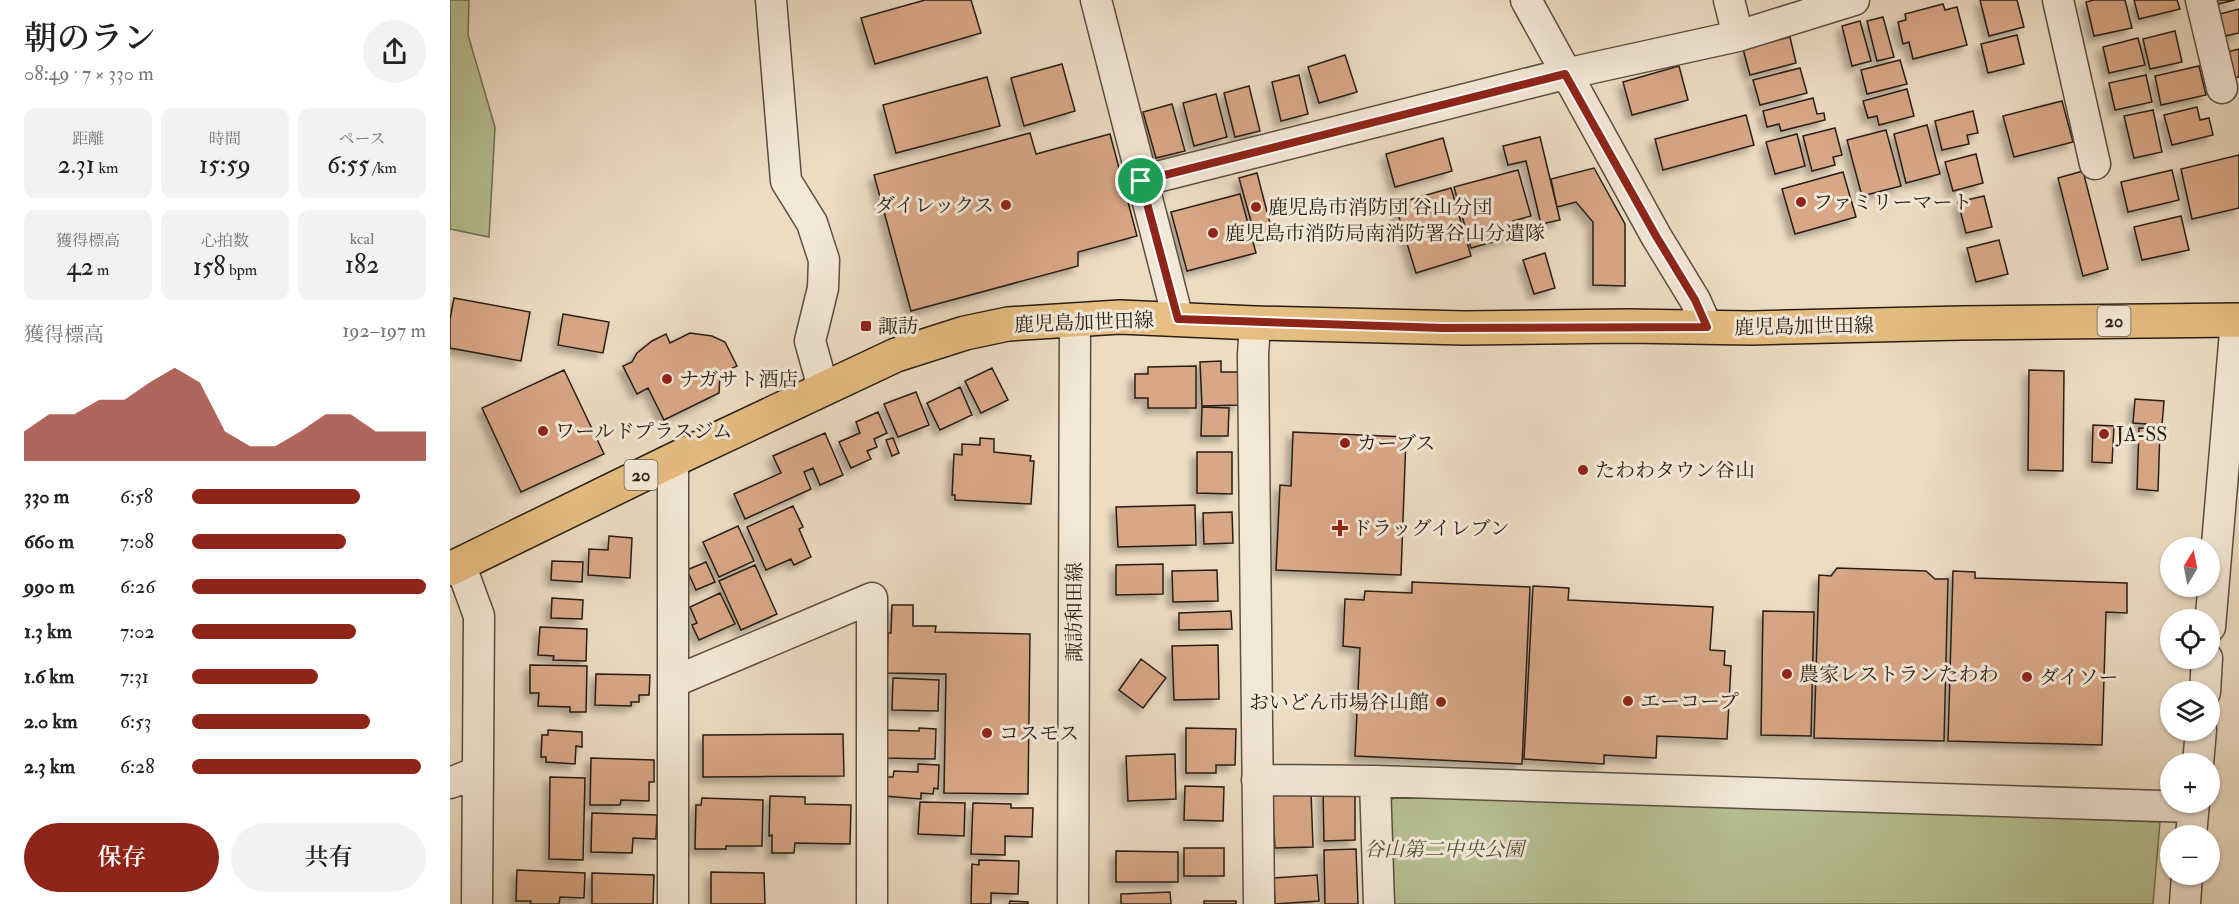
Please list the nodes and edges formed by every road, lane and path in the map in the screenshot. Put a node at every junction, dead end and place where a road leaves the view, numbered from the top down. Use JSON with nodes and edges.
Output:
{"nodes":[{"id":1,"x":771,"y":0,"type":"edge"},
{"id":2,"x":1096,"y":0,"type":"edge"},
{"id":3,"x":1526,"y":0,"type":"edge"},
{"id":4,"x":1729,"y":0,"type":"edge"},
{"id":5,"x":1854,"y":0,"type":"edge"},
{"id":6,"x":2058,"y":0,"type":"edge"},
{"id":7,"x":2200,"y":0,"type":"edge"},
{"id":8,"x":1738,"y":36,"type":"junction"},
{"id":9,"x":1565,"y":74,"type":"junction"},
{"id":10,"x":2222,"y":88,"type":"dead end"},
{"id":11,"x":2095,"y":164,"type":"dead end"},
{"id":12,"x":1141,"y":181,"type":"junction"},
{"id":13,"x":1075,"y":319,"type":"junction"},
{"id":14,"x":1178,"y":319,"type":"junction"},
{"id":15,"x":2237,"y":320,"type":"edge"},
{"id":16,"x":1255,"y":323,"type":"junction"},
{"id":17,"x":1707,"y":327,"type":"junction"},
{"id":18,"x":823,"y":388,"type":"junction"},
{"id":19,"x":673,"y":460,"type":"junction"},
{"id":20,"x":455,"y":566,"type":"edge"},
{"id":21,"x":2212,"y":609,"type":"edge"},
{"id":22,"x":673,"y":682,"type":"junction"},
{"id":23,"x":463,"y":778,"type":"edge"},
{"id":24,"x":1257,"y":780,"type":"junction"},
{"id":25,"x":1375,"y":781,"type":"junction"},
{"id":26,"x":2193,"y":815,"type":"edge"},
{"id":27,"x":2186,"y":885,"type":"edge"},
{"id":28,"x":477,"y":904,"type":"edge"},
{"id":29,"x":672,"y":904,"type":"edge"},
{"id":30,"x":872,"y":904,"type":"edge"},
{"id":31,"x":1073,"y":904,"type":"edge"},
{"id":32,"x":1259,"y":904,"type":"edge"},
{"id":33,"x":1379,"y":904,"type":"edge"},
{"id":34,"x":2185,"y":904,"type":"edge"}],
"edges":[{"from":1,"to":18,"type":"street"},
{"from":2,"to":12,"type":"street"},
{"from":3,"to":9,"type":"street"},
{"from":4,"to":8,"type":"street"},
{"from":5,"to":8,"type":"street"},
{"from":6,"to":11,"type":"street"},
{"from":7,"to":10,"type":"street"},
{"from":8,"to":9,"type":"street"},
{"from":9,"to":12,"type":"street"},
{"from":9,"to":17,"type":"street"},
{"from":12,"to":14,"type":"street"},
{"from":13,"to":14,"type":"main road","name":"鹿児島加世田線","number":"20"},
{"from":13,"to":18,"type":"main road","name":"鹿児島加世田線","number":"20"},
{"from":13,"to":31,"type":"street","name":"諏訪和田線"},
{"from":14,"to":16,"type":"main road","name":"鹿児島加世田線","number":"20"},
{"from":15,"to":17,"type":"main road","name":"鹿児島加世田線","number":"20"},
{"from":15,"to":21,"type":"street"},
{"from":16,"to":17,"type":"main road","name":"鹿児島加世田線","number":"20"},
{"from":16,"to":24,"type":"street"},
{"from":18,"to":19,"type":"main road","name":"鹿児島加世田線","number":"20"},
{"from":19,"to":20,"type":"main road","name":"鹿児島加世田線","number":"20"},
{"from":19,"to":22,"type":"street"},
{"from":20,"to":23,"type":"street"},
{"from":22,"to":29,"type":"street"},
{"from":22,"to":30,"type":"street"},
{"from":23,"to":28,"type":"street"},
{"from":24,"to":25,"type":"street"},
{"from":24,"to":32,"type":"street"},
{"from":25,"to":26,"type":"street"},
{"from":25,"to":33,"type":"street"},
{"from":27,"to":34,"type":"street"}]}
